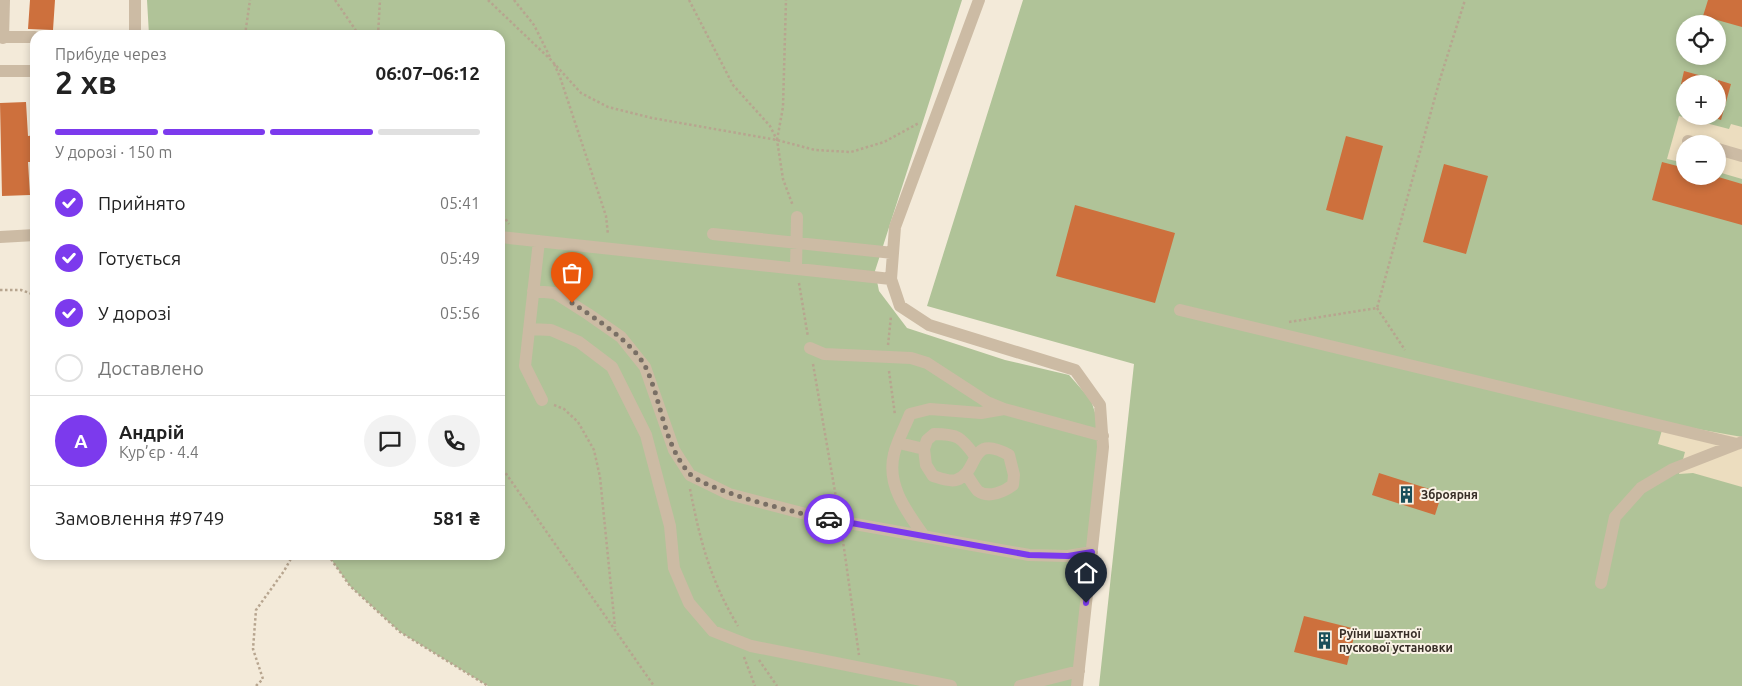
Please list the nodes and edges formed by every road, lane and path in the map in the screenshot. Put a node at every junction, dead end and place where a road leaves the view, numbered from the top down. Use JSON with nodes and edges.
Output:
{"nodes":[{"id":1,"x":4,"y":0,"type":"edge"},
{"id":2,"x":135,"y":0,"type":"edge"},
{"id":3,"x":250,"y":0,"type":"edge"},
{"id":4,"x":335,"y":0,"type":"edge"},
{"id":5,"x":380,"y":0,"type":"edge"},
{"id":6,"x":488,"y":0,"type":"edge"},
{"id":7,"x":514,"y":0,"type":"edge"},
{"id":8,"x":689,"y":0,"type":"edge"},
{"id":9,"x":786,"y":0,"type":"edge"},
{"id":10,"x":979,"y":0,"type":"edge"},
{"id":11,"x":1465,"y":0,"type":"edge"},
{"id":12,"x":135,"y":30,"type":"edge"},
{"id":13,"x":246,"y":30,"type":"edge"},
{"id":14,"x":356,"y":30,"type":"edge"},
{"id":15,"x":378,"y":30,"type":"edge"},
{"id":16,"x":30,"y":37,"type":"edge"},
{"id":17,"x":2,"y":38,"type":"edge"},
{"id":18,"x":552,"y":60,"type":"junction"},
{"id":19,"x":0,"y":71,"type":"edge"},
{"id":20,"x":30,"y":71,"type":"edge"},
{"id":21,"x":938,"y":111,"type":"junction"},
{"id":22,"x":778,"y":140,"type":"junction"},
{"id":23,"x":1726,"y":151,"type":"edge"},
{"id":24,"x":1742,"y":156,"type":"edge"},
{"id":25,"x":796,"y":217,"type":"joint"},
{"id":26,"x":713,"y":234,"type":"dead end"},
{"id":27,"x":30,"y":235,"type":"edge"},
{"id":28,"x":0,"y":237,"type":"edge"},
{"id":29,"x":505,"y":238,"type":"edge"},
{"id":30,"x":539,"y":241,"type":"junction"},
{"id":31,"x":795,"y":243,"type":"junction"},
{"id":32,"x":610,"y":248,"type":"junction"},
{"id":33,"x":893,"y":253,"type":"junction"},
{"id":34,"x":796,"y":269,"type":"junction"},
{"id":35,"x":891,"y":279,"type":"junction"},
{"id":36,"x":0,"y":290,"type":"edge"},
{"id":37,"x":534,"y":291,"type":"junction"},
{"id":38,"x":30,"y":293,"type":"edge"},
{"id":39,"x":1377,"y":308,"type":"junction"},
{"id":40,"x":1180,"y":310,"type":"dead end"},
{"id":41,"x":1281,"y":323,"type":"dead end"},
{"id":42,"x":529,"y":329,"type":"junction"},
{"id":43,"x":810,"y":348,"type":"junction"},
{"id":44,"x":1417,"y":367,"type":"junction"},
{"id":45,"x":542,"y":400,"type":"joint"},
{"id":46,"x":1004,"y":409,"type":"junction"},
{"id":47,"x":1103,"y":436,"type":"junction"},
{"id":48,"x":899,"y":443,"type":"junction"},
{"id":49,"x":1740,"y":443,"type":"edge"},
{"id":50,"x":924,"y":449,"type":"junction"},
{"id":51,"x":975,"y":456,"type":"junction"},
{"id":52,"x":505,"y":473,"type":"edge"},
{"id":53,"x":966,"y":474,"type":"junction"},
{"id":54,"x":690,"y":475,"type":"junction"},
{"id":55,"x":840,"y":521,"type":"junction"},
{"id":56,"x":924,"y":536,"type":"junction"},
{"id":57,"x":1092,"y":552,"type":"junction"},
{"id":58,"x":290,"y":560,"type":"edge"},
{"id":59,"x":332,"y":560,"type":"edge"},
{"id":60,"x":1601,"y":583,"type":"dead end"},
{"id":61,"x":615,"y":628,"type":"junction"},
{"id":62,"x":738,"y":642,"type":"junction"},
{"id":63,"x":751,"y":646,"type":"junction"},
{"id":64,"x":861,"y":670,"type":"junction"},
{"id":65,"x":1079,"y":672,"type":"junction"},
{"id":66,"x":256,"y":686,"type":"edge"},
{"id":67,"x":488,"y":686,"type":"edge"},
{"id":68,"x":654,"y":686,"type":"edge"},
{"id":69,"x":755,"y":686,"type":"edge"},
{"id":70,"x":777,"y":686,"type":"edge"},
{"id":71,"x":951,"y":686,"type":"edge"},
{"id":72,"x":1020,"y":686,"type":"edge"},
{"id":73,"x":1077,"y":686,"type":"edge"}],
"edges":[{"from":1,"to":17,"type":"street"},
{"from":2,"to":12,"type":"street"},
{"from":3,"to":13,"type":"path"},
{"from":4,"to":14,"type":"path"},
{"from":5,"to":15,"type":"path"},
{"from":6,"to":18,"type":"path"},
{"from":7,"to":18,"type":"path"},
{"from":8,"to":22,"type":"path"},
{"from":9,"to":22,"type":"path"},
{"from":10,"to":21,"type":"street"},
{"from":11,"to":39,"type":"path"},
{"from":16,"to":17,"type":"street"},
{"from":18,"to":22,"type":"path"},
{"from":18,"to":32,"type":"path"},
{"from":19,"to":20,"type":"street"},
{"from":21,"to":22,"type":"path"},
{"from":21,"to":33,"type":"street"},
{"from":22,"to":25,"type":"path"},
{"from":23,"to":24,"type":"street"},
{"from":25,"to":31,"type":"street"},
{"from":26,"to":31,"type":"street"},
{"from":27,"to":28,"type":"street"},
{"from":29,"to":30,"type":"street"},
{"from":30,"to":32,"type":"street"},
{"from":30,"to":37,"type":"street"},
{"from":31,"to":33,"type":"street"},
{"from":31,"to":34,"type":"street"},
{"from":32,"to":34,"type":"street"},
{"from":33,"to":35,"type":"street"},
{"from":34,"to":35,"type":"street"},
{"from":34,"to":43,"type":"path"},
{"from":35,"to":47,"type":"street"},
{"from":36,"to":38,"type":"path"},
{"from":37,"to":42,"type":"street"},
{"from":37,"to":54,"type":"street"},
{"from":39,"to":41,"type":"path"},
{"from":39,"to":44,"type":"path"},
{"from":40,"to":44,"type":"street"},
{"from":42,"to":45,"type":"street"},
{"from":42,"to":62,"type":"street"},
{"from":43,"to":46,"type":"street"},
{"from":43,"to":55,"type":"path"},
{"from":44,"to":49,"type":"street"},
{"from":45,"to":61,"type":"path"},
{"from":46,"to":47,"type":"street"},
{"from":46,"to":48,"type":"street"},
{"from":47,"to":57,"type":"street"},
{"from":48,"to":50,"type":"street"},
{"from":48,"to":56,"type":"street"},
{"from":49,"to":60,"type":"street"},
{"from":50,"to":51,"type":"street"},
{"from":50,"to":53,"type":"street"},
{"from":51,"to":53,"type":"street"},
{"from":51,"to":53,"type":"street"},
{"from":52,"to":61,"type":"path"},
{"from":54,"to":55,"type":"street"},
{"from":54,"to":63,"type":"path"},
{"from":55,"to":56,"type":"street"},
{"from":55,"to":64,"type":"path"},
{"from":56,"to":57,"type":"street"},
{"from":57,"to":65,"type":"street"},
{"from":58,"to":66,"type":"path"},
{"from":59,"to":67,"type":"path"},
{"from":61,"to":68,"type":"path"},
{"from":62,"to":63,"type":"street"},
{"from":62,"to":69,"type":"path"},
{"from":63,"to":64,"type":"street"},
{"from":63,"to":70,"type":"path"},
{"from":64,"to":71,"type":"street"},
{"from":65,"to":72,"type":"street"},
{"from":65,"to":73,"type":"street"}]}
